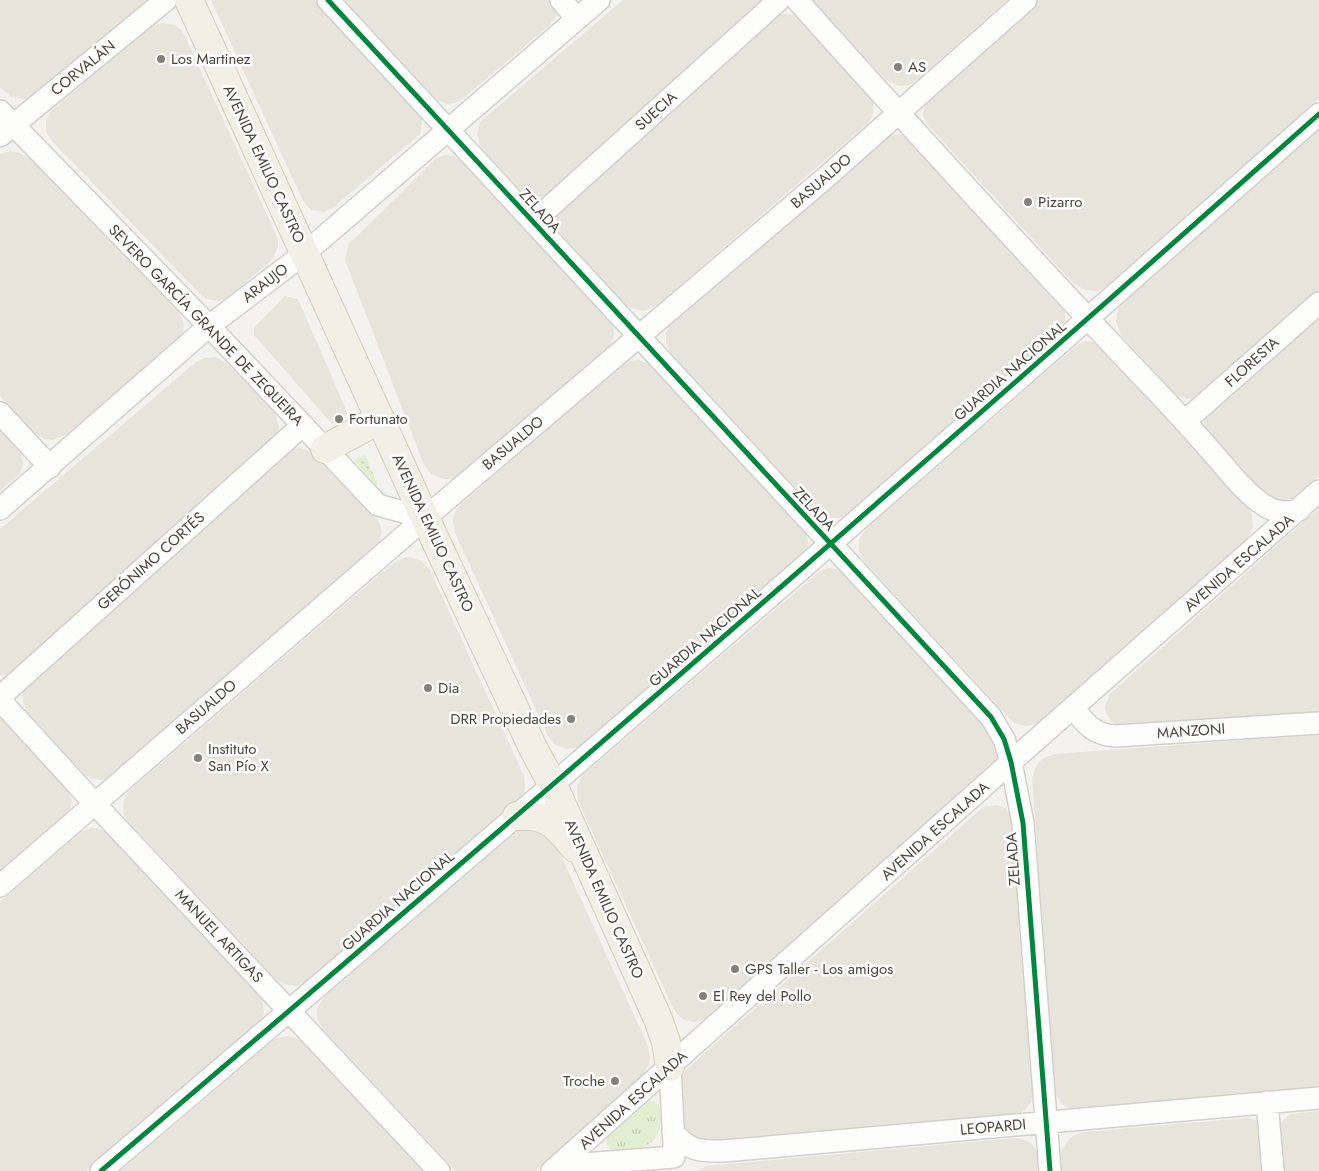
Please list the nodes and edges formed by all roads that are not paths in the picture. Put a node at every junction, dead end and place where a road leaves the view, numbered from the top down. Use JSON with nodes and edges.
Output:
{"nodes":[{"id":1,"x":166,"y":0,"type":"edge"},
{"id":2,"x":188,"y":0,"type":"edge"},
{"id":3,"x":328,"y":0,"type":"edge"},
{"id":4,"x":561,"y":0,"type":"edge"},
{"id":5,"x":599,"y":0,"type":"edge"},
{"id":6,"x":779,"y":0,"type":"edge"},
{"id":7,"x":797,"y":0,"type":"edge"},
{"id":8,"x":1026,"y":0,"type":"edge"},
{"id":9,"x":577,"y":19,"type":"junction"},
{"id":10,"x":898,"y":114,"type":"junction"},
{"id":11,"x":1319,"y":114,"type":"edge"},
{"id":12,"x":4,"y":124,"type":"edge"},
{"id":13,"x":449,"y":130,"type":"junction"},
{"id":14,"x":532,"y":222,"type":"junction"},
{"id":15,"x":305,"y":253,"type":"junction"},
{"id":16,"x":1319,"y":303,"type":"edge"},
{"id":17,"x":1088,"y":319,"type":"junction"},
{"id":18,"x":209,"y":326,"type":"junction"},
{"id":19,"x":638,"y":337,"type":"junction"},
{"id":20,"x":0,"y":413,"type":"edge"},
{"id":21,"x":380,"y":419,"type":"junction"},
{"id":22,"x":1186,"y":421,"type":"junction"},
{"id":23,"x":303,"y":426,"type":"junction"},
{"id":24,"x":325,"y":449,"type":"junction"},
{"id":25,"x":50,"y":467,"type":"junction"},
{"id":26,"x":1319,"y":491,"type":"edge"},
{"id":27,"x":0,"y":509,"type":"edge"},
{"id":28,"x":1299,"y":510,"type":"junction"},
{"id":29,"x":425,"y":518,"type":"junction"},
{"id":30,"x":830,"y":545,"type":"junction"},
{"id":31,"x":0,"y":698,"type":"edge"},
{"id":32,"x":1073,"y":708,"type":"junction"},
{"id":33,"x":1319,"y":723,"type":"edge"},
{"id":34,"x":1011,"y":762,"type":"junction"},
{"id":35,"x":553,"y":785,"type":"junction"},
{"id":36,"x":95,"y":804,"type":"junction"},
{"id":37,"x":518,"y":816,"type":"junction"},
{"id":38,"x":588,"y":865,"type":"junction"},
{"id":39,"x":0,"y":886,"type":"edge"},
{"id":40,"x":290,"y":1011,"type":"junction"},
{"id":41,"x":670,"y":1067,"type":"junction"},
{"id":42,"x":1319,"y":1098,"type":"edge"},
{"id":43,"x":1267,"y":1102,"type":"junction"},
{"id":44,"x":1046,"y":1122,"type":"junction"},
{"id":45,"x":673,"y":1132,"type":"junction"},
{"id":46,"x":675,"y":1164,"type":"edge"},
{"id":47,"x":555,"y":1169,"type":"edge"},
{"id":48,"x":101,"y":1171,"type":"edge"},
{"id":49,"x":439,"y":1171,"type":"edge"},
{"id":50,"x":1050,"y":1171,"type":"edge"},
{"id":51,"x":1273,"y":1171,"type":"edge"}],
"edges":[{"from":1,"to":12,"type":"street","name":"CORVALÁN"},
{"from":2,"to":15,"type":"main road","name":"AVENIDA EMILIO CASTRO"},
{"from":3,"to":13,"type":"street","name":"ZELADA"},
{"from":4,"to":9,"type":"street"},
{"from":5,"to":9,"type":"street","name":"ARAUJO"},
{"from":6,"to":14,"type":"street","name":"SUECIA"},
{"from":7,"to":10,"type":"street"},
{"from":8,"to":10,"type":"street","name":"BASUALDO"},
{"from":9,"to":13,"type":"street","name":"ARAUJO"},
{"from":10,"to":17,"type":"street"},
{"from":10,"to":19,"type":"street","name":"BASUALDO"},
{"from":11,"to":17,"type":"street","name":"GUARDIA NACIONAL"},
{"from":12,"to":18,"type":"street","name":"SEVERO GARCÍA GRANDE DE ZEQUEIRA"},
{"from":13,"to":14,"type":"street","name":"ZELADA"},
{"from":13,"to":15,"type":"street","name":"ARAUJO"},
{"from":14,"to":19,"type":"street","name":"ZELADA"},
{"from":15,"to":18,"type":"street","name":"ARAUJO"},
{"from":15,"to":21,"type":"main road","name":"AVENIDA EMILIO CASTRO"},
{"from":16,"to":22,"type":"street","name":"FLORESTA"},
{"from":17,"to":22,"type":"street"},
{"from":17,"to":30,"type":"street","name":"GUARDIA NACIONAL"},
{"from":18,"to":23,"type":"street","name":"SEVERO GARCÍA GRANDE DE ZEQUEIRA"},
{"from":18,"to":25,"type":"street","name":"ARAUJO"},
{"from":19,"to":29,"type":"street","name":"BASUALDO"},
{"from":19,"to":30,"type":"street","name":"ZELADA"},
{"from":20,"to":25,"type":"street"},
{"from":21,"to":24,"type":"main road"},
{"from":21,"to":29,"type":"main road","name":"AVENIDA EMILIO CASTRO"},
{"from":22,"to":28,"type":"street"},
{"from":23,"to":24,"type":"street","name":"SEVERO GARCÍA GRANDE DE ZEQUEIRA"},
{"from":23,"to":31,"type":"street","name":"GERÓNIMO CORTÉS"},
{"from":24,"to":29,"type":"street","name":"SEVERO GARCÍA GRANDE DE ZEQUEIRA"},
{"from":25,"to":27,"type":"street","name":"ARAUJO"},
{"from":26,"to":28,"type":"street","name":"AVENIDA ESCALADA"},
{"from":28,"to":32,"type":"street","name":"AVENIDA ESCALADA"},
{"from":29,"to":35,"type":"main road","name":"AVENIDA EMILIO CASTRO"},
{"from":29,"to":36,"type":"street","name":"BASUALDO"},
{"from":30,"to":34,"type":"street","name":"ZELADA"},
{"from":30,"to":35,"type":"street","name":"GUARDIA NACIONAL"},
{"from":31,"to":36,"type":"street","name":"MANUEL ARTIGAS"},
{"from":32,"to":33,"type":"street","name":"MANZONI"},
{"from":32,"to":34,"type":"street","name":"AVENIDA ESCALADA"},
{"from":34,"to":41,"type":"street","name":"AVENIDA ESCALADA"},
{"from":34,"to":44,"type":"street","name":"ZELADA"},
{"from":35,"to":37,"type":"street","name":"GUARDIA NACIONAL"},
{"from":35,"to":38,"type":"main road","name":"AVENIDA EMILIO CASTRO"},
{"from":36,"to":39,"type":"street","name":"BASUALDO"},
{"from":36,"to":40,"type":"street","name":"MANUEL ARTIGAS"},
{"from":37,"to":38,"type":"main road"},
{"from":37,"to":40,"type":"street","name":"GUARDIA NACIONAL"},
{"from":38,"to":41,"type":"main road","name":"AVENIDA EMILIO CASTRO"},
{"from":40,"to":48,"type":"street","name":"GUARDIA NACIONAL"},
{"from":40,"to":49,"type":"street","name":"MANUEL ARTIGAS"},
{"from":41,"to":45,"type":"street"},
{"from":41,"to":47,"type":"street","name":"AVENIDA ESCALADA"},
{"from":42,"to":43,"type":"street","name":"LEOPARDI"},
{"from":43,"to":44,"type":"street","name":"LEOPARDI"},
{"from":43,"to":51,"type":"street"},
{"from":44,"to":45,"type":"street","name":"LEOPARDI"},
{"from":44,"to":50,"type":"street","name":"ZELADA"},
{"from":45,"to":46,"type":"street"},
{"from":46,"to":47,"type":"street"}]}
